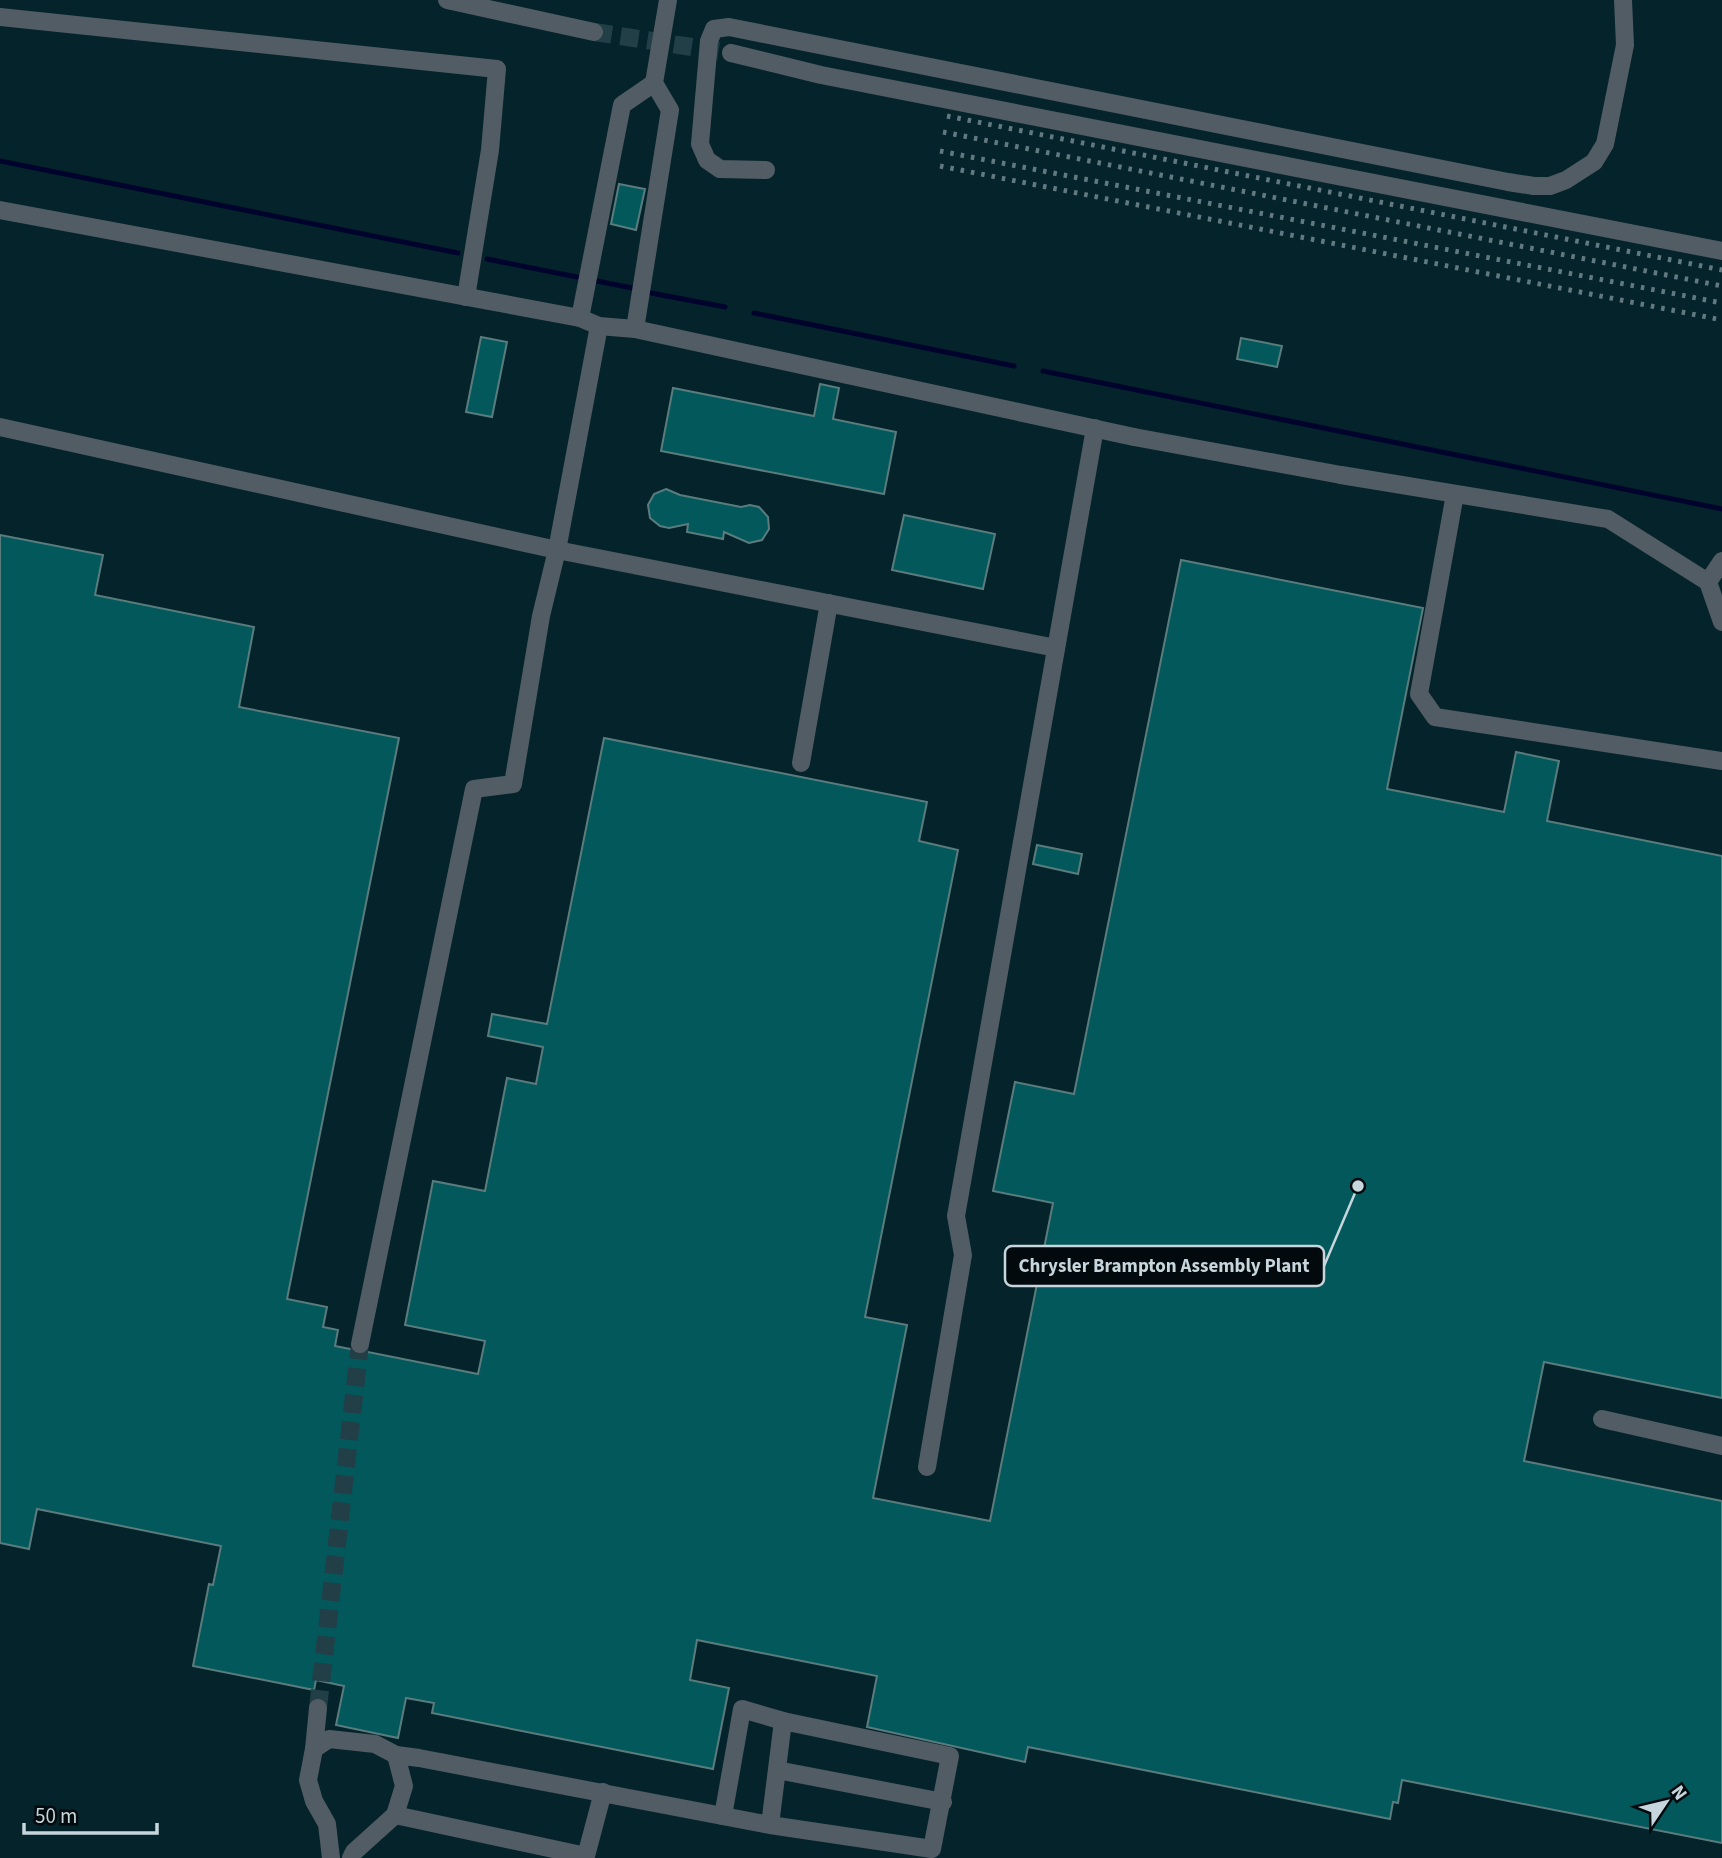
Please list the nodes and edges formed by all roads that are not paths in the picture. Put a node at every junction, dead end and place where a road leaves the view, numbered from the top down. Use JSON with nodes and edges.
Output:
{"nodes":[{"id":1,"x":447,"y":0,"type":"edge"},
{"id":2,"x":668,"y":0,"type":"edge"},
{"id":3,"x":1623,"y":0,"type":"edge"},
{"id":4,"x":0,"y":17,"type":"edge"},
{"id":5,"x":594,"y":32,"type":"tunnel mouth"},
{"id":6,"x":731,"y":53,"type":"tunnel mouth"},
{"id":7,"x":654,"y":83,"type":"junction"},
{"id":8,"x":766,"y":170,"type":"dead end"},
{"id":9,"x":0,"y":210,"type":"edge"},
{"id":10,"x":1722,"y":251,"type":"edge"},
{"id":11,"x":466,"y":297,"type":"junction"},
{"id":12,"x":579,"y":318,"type":"junction"},
{"id":13,"x":600,"y":326,"type":"junction"},
{"id":14,"x":635,"y":329,"type":"junction"},
{"id":15,"x":0,"y":427,"type":"edge"},
{"id":16,"x":1095,"y":428,"type":"junction"},
{"id":17,"x":1455,"y":494,"type":"junction"},
{"id":18,"x":557,"y":550,"type":"junction"},
{"id":19,"x":1722,"y":561,"type":"edge"},
{"id":20,"x":1708,"y":582,"type":"junction"},
{"id":21,"x":829,"y":603,"type":"junction"},
{"id":22,"x":1722,"y":622,"type":"edge"},
{"id":23,"x":1056,"y":648,"type":"junction"},
{"id":24,"x":1722,"y":761,"type":"edge"},
{"id":25,"x":801,"y":763,"type":"dead end"},
{"id":26,"x":360,"y":1344,"type":"tunnel mouth"},
{"id":27,"x":1602,"y":1419,"type":"dead end"},
{"id":28,"x":1722,"y":1446,"type":"edge"},
{"id":29,"x":927,"y":1467,"type":"dead end"},
{"id":30,"x":318,"y":1708,"type":"tunnel mouth"},
{"id":31,"x":783,"y":1721,"type":"junction"},
{"id":32,"x":314,"y":1749,"type":"junction"},
{"id":33,"x":396,"y":1755,"type":"junction"},
{"id":34,"x":777,"y":1770,"type":"junction"},
{"id":35,"x":603,"y":1793,"type":"junction"},
{"id":36,"x":943,"y":1802,"type":"junction"},
{"id":37,"x":395,"y":1815,"type":"junction"},
{"id":38,"x":723,"y":1816,"type":"junction"},
{"id":39,"x":770,"y":1825,"type":"junction"},
{"id":40,"x":331,"y":1858,"type":"edge"},
{"id":41,"x":351,"y":1858,"type":"edge"}],
"edges":[{"from":1,"to":5,"type":"lane"},
{"from":2,"to":7,"type":"lane"},
{"from":3,"to":8,"type":"lane"},
{"from":4,"to":11,"type":"lane"},
{"from":6,"to":10,"type":"lane"},
{"from":7,"to":12,"type":"lane"},
{"from":7,"to":14,"type":"lane"},
{"from":9,"to":11,"type":"lane"},
{"from":11,"to":12,"type":"lane"},
{"from":12,"to":13,"type":"lane"},
{"from":13,"to":14,"type":"lane"},
{"from":13,"to":18,"type":"lane"},
{"from":14,"to":16,"type":"lane"},
{"from":15,"to":18,"type":"lane"},
{"from":16,"to":17,"type":"lane","bridge":true},
{"from":16,"to":23,"type":"lane"},
{"from":17,"to":20,"type":"lane"},
{"from":17,"to":24,"type":"lane"},
{"from":18,"to":21,"type":"lane"},
{"from":18,"to":26,"type":"lane"},
{"from":19,"to":20,"type":"lane"},
{"from":20,"to":22,"type":"lane"},
{"from":21,"to":23,"type":"lane"},
{"from":21,"to":25,"type":"lane"},
{"from":23,"to":29,"type":"lane"},
{"from":27,"to":28,"type":"lane"},
{"from":30,"to":32,"type":"lane"},
{"from":31,"to":34,"type":"lane"},
{"from":31,"to":36,"type":"lane"},
{"from":31,"to":38,"type":"lane"},
{"from":32,"to":33,"type":"lane"},
{"from":32,"to":40,"type":"lane"},
{"from":33,"to":35,"type":"lane"},
{"from":33,"to":37,"type":"lane"},
{"from":34,"to":36,"type":"lane"},
{"from":34,"to":39,"type":"lane"},
{"from":35,"to":37,"type":"lane"},
{"from":35,"to":38,"type":"lane"},
{"from":36,"to":39,"type":"lane"},
{"from":37,"to":41,"type":"lane"},
{"from":38,"to":39,"type":"lane"}]}
